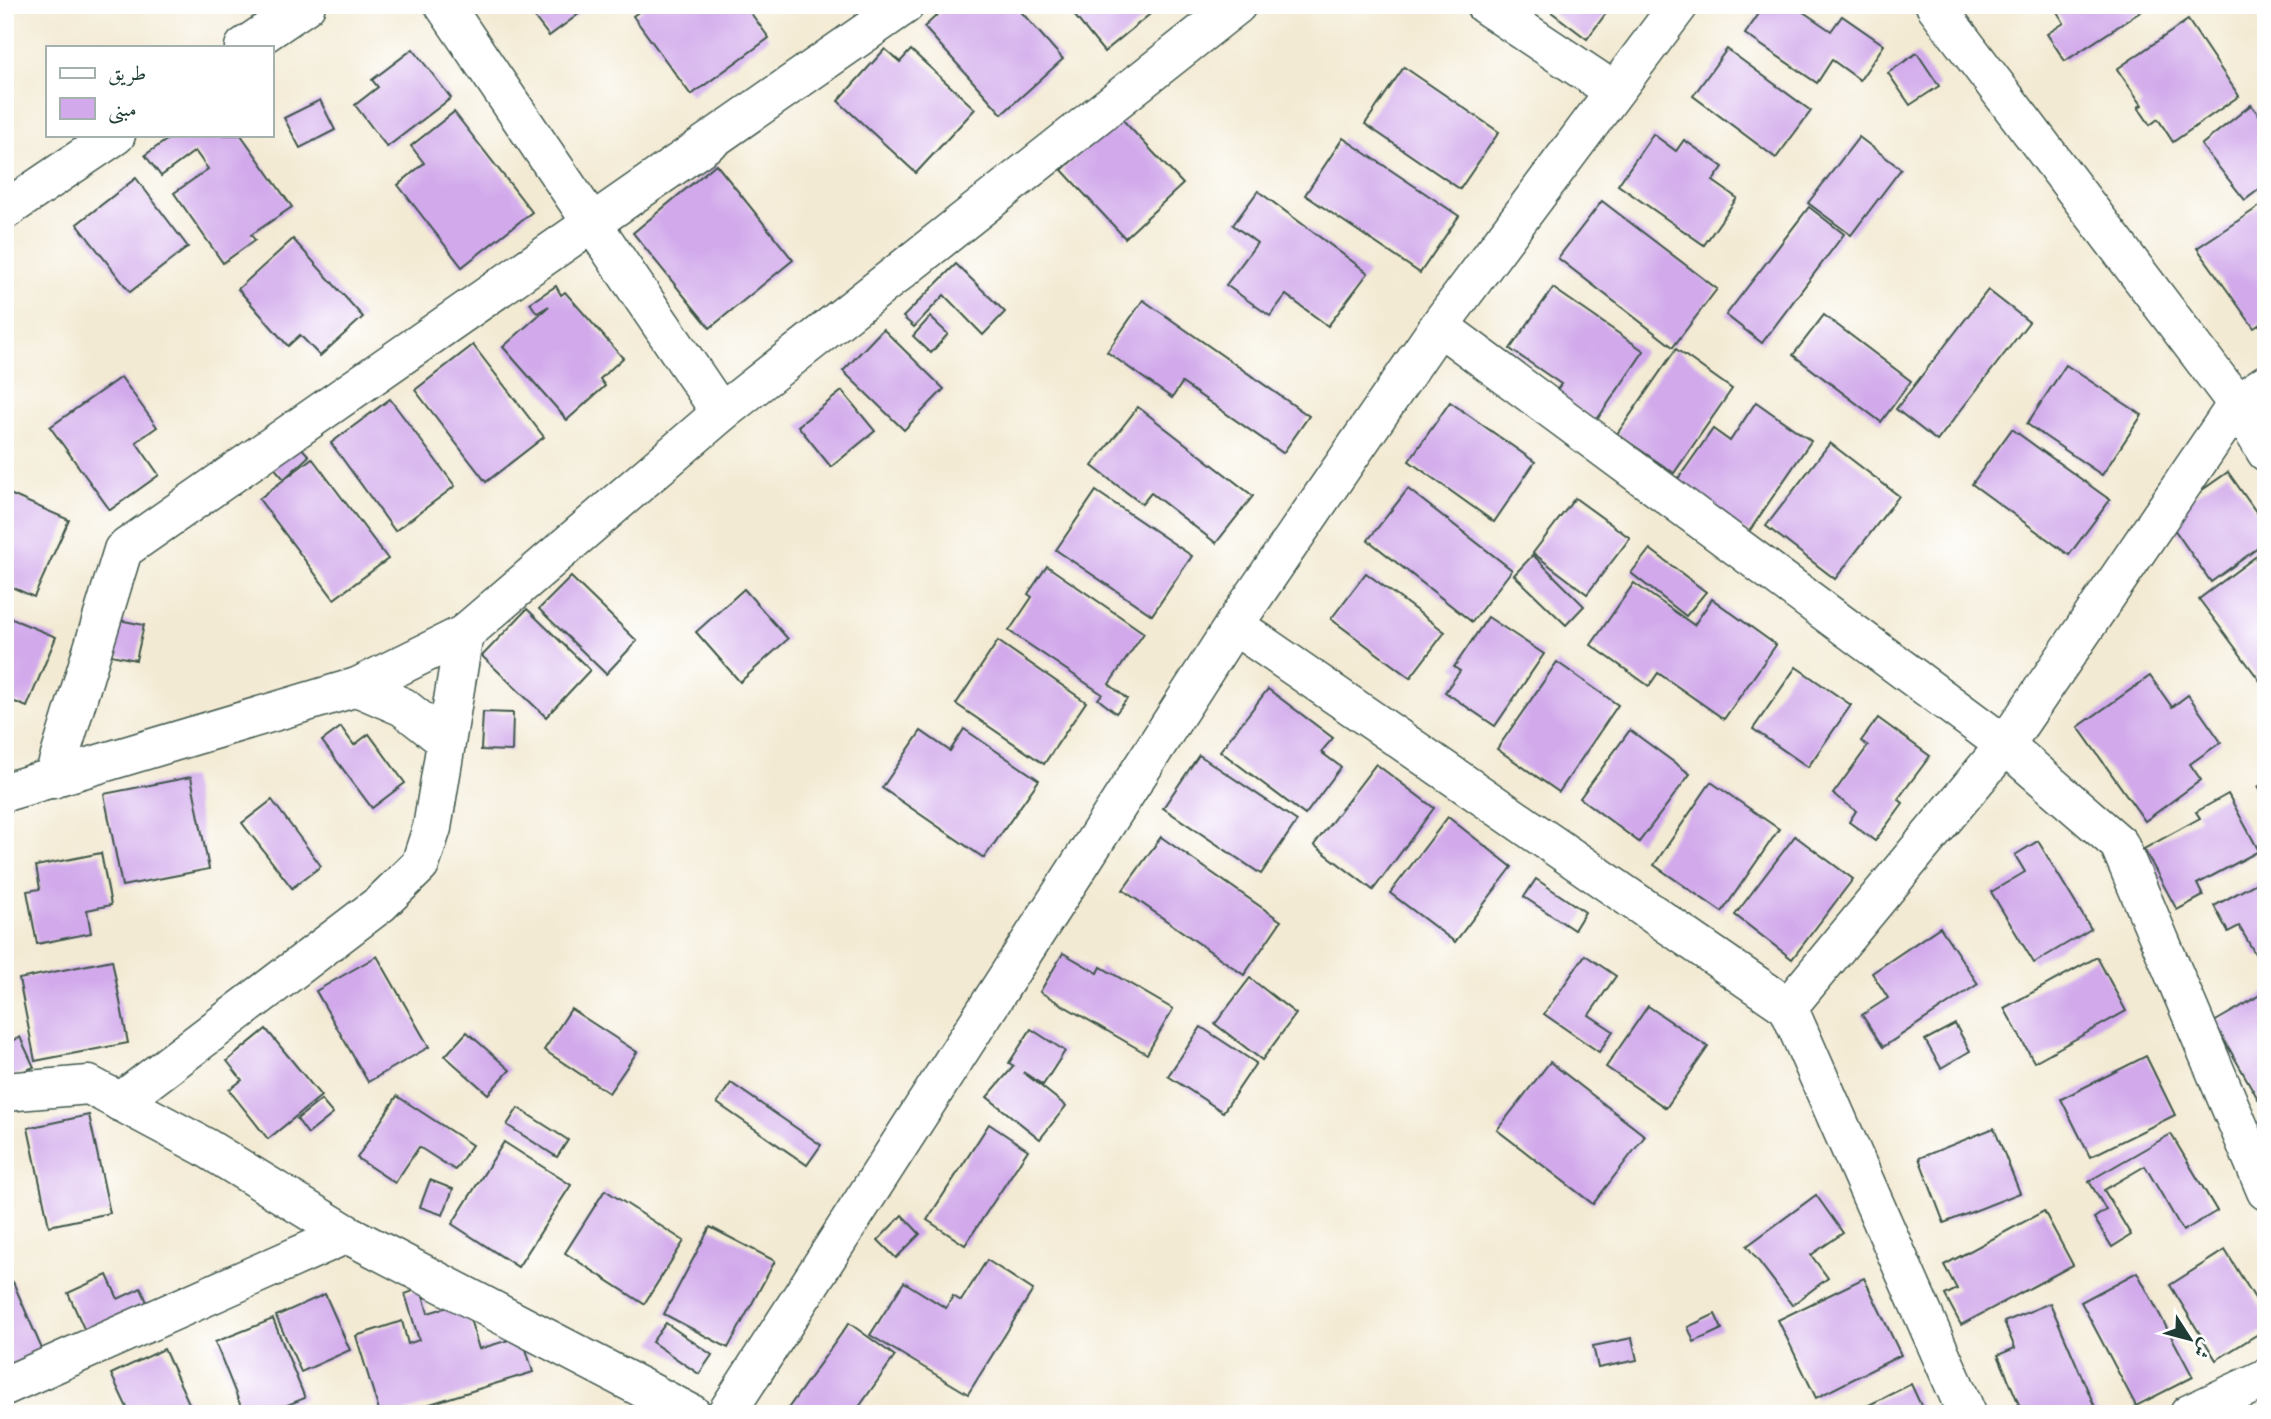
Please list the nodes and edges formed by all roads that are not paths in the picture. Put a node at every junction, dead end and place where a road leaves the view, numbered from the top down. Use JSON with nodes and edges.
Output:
{"nodes":[{"id":1,"x":306,"y":5,"type":"edge"},
{"id":2,"x":444,"y":5,"type":"edge"},
{"id":3,"x":905,"y":5,"type":"edge"},
{"id":4,"x":1485,"y":5,"type":"edge"},
{"id":5,"x":1679,"y":5,"type":"edge"},
{"id":6,"x":1935,"y":5,"type":"edge"},
{"id":7,"x":1238,"y":9,"type":"edge"},
{"id":8,"x":245,"y":46,"type":"edge"},
{"id":9,"x":1614,"y":92,"type":"junction"},
{"id":10,"x":115,"y":136,"type":"edge"},
{"id":11,"x":5,"y":210,"type":"edge"},
{"id":12,"x":594,"y":222,"type":"junction"},
{"id":13,"x":1439,"y":326,"type":"junction"},
{"id":14,"x":2251,"y":394,"type":"edge"},
{"id":15,"x":721,"y":412,"type":"junction"},
{"id":16,"x":2266,"y":452,"type":"edge"},
{"id":17,"x":1234,"y":625,"type":"junction"},
{"id":18,"x":464,"y":634,"type":"junction"},
{"id":19,"x":357,"y":687,"type":"junction"},
{"id":20,"x":446,"y":741,"type":"junction"},
{"id":21,"x":2005,"y":745,"type":"junction"},
{"id":22,"x":53,"y":779,"type":"junction"},
{"id":23,"x":5,"y":792,"type":"edge"},
{"id":24,"x":1788,"y":1007,"type":"junction"},
{"id":25,"x":5,"y":1092,"type":"edge"},
{"id":26,"x":120,"y":1102,"type":"junction"},
{"id":27,"x":2266,"y":1191,"type":"edge"},
{"id":28,"x":347,"y":1234,"type":"junction"},
{"id":29,"x":2266,"y":1378,"type":"edge"},
{"id":30,"x":5,"y":1386,"type":"edge"},
{"id":31,"x":692,"y":1414,"type":"edge"},
{"id":32,"x":726,"y":1414,"type":"edge"},
{"id":33,"x":1967,"y":1414,"type":"edge"},
{"id":34,"x":2189,"y":1414,"type":"edge"}],
"edges":[{"from":1,"to":8,"type":"street"},
{"from":2,"to":12,"type":"street"},
{"from":3,"to":12,"type":"street"},
{"from":4,"to":9,"type":"street"},
{"from":5,"to":9,"type":"street"},
{"from":6,"to":14,"type":"street"},
{"from":7,"to":15,"type":"street"},
{"from":9,"to":13,"type":"street"},
{"from":10,"to":11,"type":"street"},
{"from":12,"to":15,"type":"street"},
{"from":12,"to":22,"type":"street"},
{"from":13,"to":17,"type":"street"},
{"from":13,"to":21,"type":"street"},
{"from":14,"to":16,"type":"street"},
{"from":14,"to":21,"type":"street"},
{"from":15,"to":18,"type":"street"},
{"from":17,"to":24,"type":"street"},
{"from":17,"to":32,"type":"street"},
{"from":18,"to":19,"type":"street"},
{"from":18,"to":20,"type":"street"},
{"from":19,"to":20,"type":"street"},
{"from":19,"to":22,"type":"street"},
{"from":20,"to":26,"type":"street"},
{"from":21,"to":24,"type":"street"},
{"from":21,"to":27,"type":"street"},
{"from":22,"to":23,"type":"street"},
{"from":24,"to":33,"type":"street"},
{"from":25,"to":26,"type":"street"},
{"from":26,"to":28,"type":"street"},
{"from":28,"to":30,"type":"street"},
{"from":28,"to":31,"type":"street"},
{"from":29,"to":34,"type":"street"}]}
